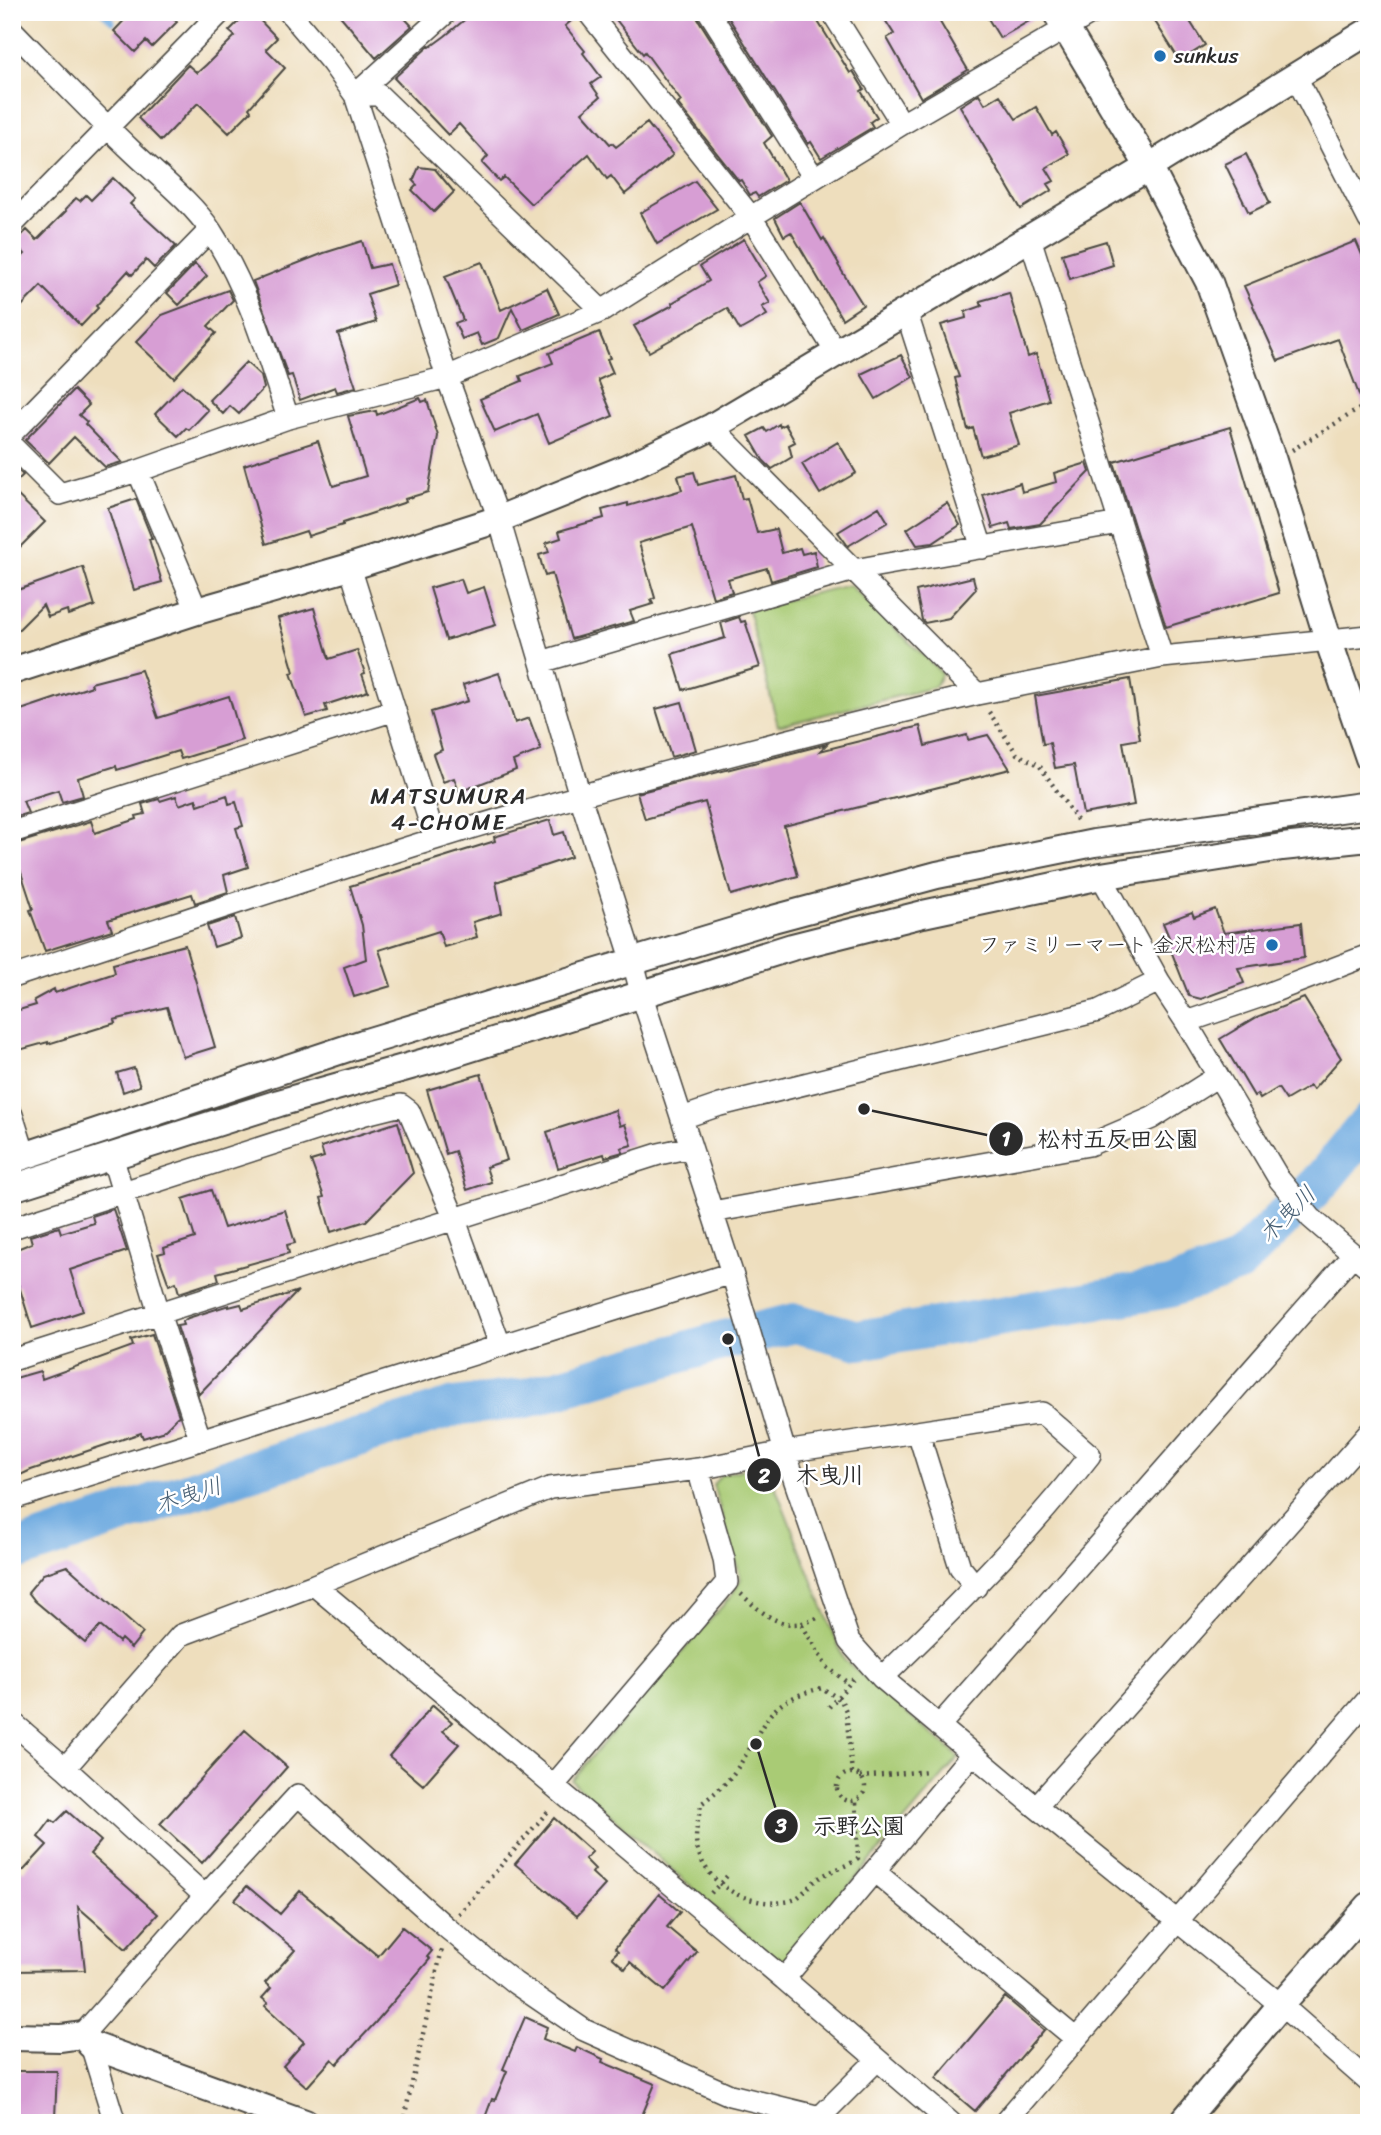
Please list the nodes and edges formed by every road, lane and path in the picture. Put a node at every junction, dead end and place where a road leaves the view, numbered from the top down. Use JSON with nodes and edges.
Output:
{"nodes":[{"id":1,"x":221,"y":12,"type":"edge"},
{"id":2,"x":289,"y":12,"type":"edge"},
{"id":3,"x":447,"y":12,"type":"edge"},
{"id":4,"x":588,"y":12,"type":"edge"},
{"id":5,"x":709,"y":12,"type":"edge"},
{"id":6,"x":832,"y":12,"type":"edge"},
{"id":7,"x":1094,"y":12,"type":"edge"},
{"id":8,"x":1061,"y":21,"type":"edge"},
{"id":9,"x":12,"y":30,"type":"edge"},
{"id":10,"x":1369,"y":31,"type":"edge"},
{"id":11,"x":1296,"y":75,"type":"junction"},
{"id":12,"x":355,"y":95,"type":"junction"},
{"id":13,"x":902,"y":124,"type":"junction"},
{"id":14,"x":107,"y":127,"type":"junction"},
{"id":15,"x":1149,"y":167,"type":"junction"},
{"id":16,"x":814,"y":178,"type":"junction"},
{"id":17,"x":751,"y":217,"type":"junction"},
{"id":18,"x":1369,"y":220,"type":"edge"},
{"id":19,"x":12,"y":225,"type":"edge"},
{"id":20,"x":210,"y":230,"type":"junction"},
{"id":21,"x":1030,"y":238,"type":"junction"},
{"id":22,"x":602,"y":311,"type":"junction"},
{"id":23,"x":906,"y":311,"type":"junction"},
{"id":24,"x":835,"y":352,"type":"junction"},
{"id":25,"x":447,"y":377,"type":"junction"},
{"id":26,"x":1369,"y":402,"type":"edge"},
{"id":27,"x":288,"y":418,"type":"junction"},
{"id":28,"x":712,"y":427,"type":"junction"},
{"id":29,"x":12,"y":433,"type":"edge"},
{"id":30,"x":12,"y":446,"type":"edge"},
{"id":31,"x":1273,"y":461,"type":"junction"},
{"id":32,"x":138,"y":471,"type":"junction"},
{"id":33,"x":499,"y":519,"type":"junction"},
{"id":34,"x":1119,"y":523,"type":"junction"},
{"id":35,"x":982,"y":548,"type":"junction"},
{"id":36,"x":350,"y":567,"type":"junction"},
{"id":37,"x":854,"y":570,"type":"junction"},
{"id":38,"x":197,"y":611,"type":"junction"},
{"id":39,"x":1369,"y":636,"type":"edge"},
{"id":40,"x":1328,"y":639,"type":"junction"},
{"id":41,"x":1162,"y":657,"type":"junction"},
{"id":42,"x":541,"y":662,"type":"junction"},
{"id":43,"x":12,"y":671,"type":"edge"},
{"id":44,"x":977,"y":694,"type":"junction"},
{"id":45,"x":395,"y":710,"type":"junction"},
{"id":46,"x":1369,"y":758,"type":"edge"},
{"id":47,"x":580,"y":796,"type":"junction"},
{"id":48,"x":1369,"y":805,"type":"edge"},
{"id":49,"x":12,"y":832,"type":"edge"},
{"id":50,"x":1369,"y":838,"type":"edge"},
{"id":51,"x":435,"y":839,"type":"junction"},
{"id":52,"x":1094,"y":843,"type":"junction"},
{"id":53,"x":1101,"y":876,"type":"junction"},
{"id":54,"x":1369,"y":955,"type":"edge"},
{"id":55,"x":633,"y":962,"type":"junction"},
{"id":56,"x":12,"y":977,"type":"edge"},
{"id":57,"x":1159,"y":981,"type":"junction"},
{"id":58,"x":642,"y":996,"type":"junction"},
{"id":59,"x":1186,"y":1022,"type":"junction"},
{"id":60,"x":396,"y":1070,"type":"junction"},
{"id":61,"x":1218,"y":1076,"type":"junction"},
{"id":62,"x":409,"y":1111,"type":"junction"},
{"id":63,"x":12,"y":1115,"type":"edge"},
{"id":64,"x":682,"y":1118,"type":"junction"},
{"id":65,"x":691,"y":1147,"type":"junction"},
{"id":66,"x":112,"y":1156,"type":"junction"},
{"id":67,"x":19,"y":1158,"type":"edge"},
{"id":68,"x":12,"y":1188,"type":"edge"},
{"id":69,"x":124,"y":1192,"type":"junction"},
{"id":70,"x":712,"y":1212,"type":"junction"},
{"id":71,"x":455,"y":1220,"type":"junction"},
{"id":72,"x":12,"y":1228,"type":"edge"},
{"id":73,"x":1361,"y":1261,"type":"edge"},
{"id":74,"x":732,"y":1273,"type":"junction"},
{"id":75,"x":159,"y":1313,"type":"junction"},
{"id":76,"x":500,"y":1345,"type":"junction"},
{"id":77,"x":12,"y":1360,"type":"edge"},
{"id":78,"x":918,"y":1432,"type":"junction"},
{"id":79,"x":1369,"y":1433,"type":"edge"},
{"id":80,"x":200,"y":1439,"type":"junction"},
{"id":81,"x":785,"y":1452,"type":"junction"},
{"id":82,"x":698,"y":1469,"type":"junction"},
{"id":83,"x":12,"y":1499,"type":"edge"},
{"id":84,"x":727,"y":1582,"type":"junction"},
{"id":85,"x":314,"y":1586,"type":"junction"},
{"id":86,"x":976,"y":1587,"type":"junction"},
{"id":87,"x":837,"y":1608,"type":"junction"},
{"id":88,"x":802,"y":1625,"type":"junction"},
{"id":89,"x":875,"y":1671,"type":"junction"},
{"id":90,"x":849,"y":1684,"type":"junction"},
{"id":91,"x":836,"y":1698,"type":"junction"},
{"id":92,"x":1369,"y":1698,"type":"edge"},
{"id":93,"x":829,"y":1707,"type":"dead end"},
{"id":94,"x":12,"y":1722,"type":"edge"},
{"id":95,"x":939,"y":1726,"type":"junction"},
{"id":96,"x":966,"y":1761,"type":"junction"},
{"id":97,"x":65,"y":1768,"type":"junction"},
{"id":98,"x":852,"y":1773,"type":"junction"},
{"id":99,"x":860,"y":1777,"type":"junction"},
{"id":100,"x":554,"y":1785,"type":"junction"},
{"id":101,"x":856,"y":1801,"type":"junction"},
{"id":102,"x":1036,"y":1807,"type":"junction"},
{"id":103,"x":874,"y":1871,"type":"junction"},
{"id":104,"x":205,"y":1896,"type":"junction"},
{"id":105,"x":1369,"y":1906,"type":"edge"},
{"id":106,"x":1176,"y":1921,"type":"junction"},
{"id":107,"x":784,"y":1979,"type":"junction"},
{"id":108,"x":1281,"y":2005,"type":"junction"},
{"id":109,"x":12,"y":2038,"type":"edge"},
{"id":110,"x":1076,"y":2038,"type":"junction"},
{"id":111,"x":87,"y":2040,"type":"junction"},
{"id":112,"x":877,"y":2060,"type":"junction"},
{"id":113,"x":1369,"y":2082,"type":"edge"},
{"id":114,"x":115,"y":2123,"type":"edge"},
{"id":115,"x":305,"y":2123,"type":"edge"},
{"id":116,"x":951,"y":2123,"type":"edge"},
{"id":117,"x":1004,"y":2123,"type":"edge"},
{"id":118,"x":1182,"y":2123,"type":"edge"}],
"edges":[{"from":1,"to":14,"type":"street"},
{"from":2,"to":12,"type":"street"},
{"from":3,"to":12,"type":"street"},
{"from":4,"to":17,"type":"street"},
{"from":5,"to":16,"type":"street"},
{"from":6,"to":13,"type":"street"},
{"from":7,"to":8,"type":"street"},
{"from":8,"to":13,"type":"street"},
{"from":8,"to":15,"type":"street"},
{"from":9,"to":14,"type":"street"},
{"from":10,"to":11,"type":"street"},
{"from":11,"to":15,"type":"street"},
{"from":11,"to":18,"type":"street"},
{"from":12,"to":22,"type":"street"},
{"from":12,"to":25,"type":"street"},
{"from":13,"to":16,"type":"street"},
{"from":14,"to":19,"type":"street"},
{"from":14,"to":20,"type":"street"},
{"from":15,"to":21,"type":"street"},
{"from":15,"to":31,"type":"street"},
{"from":16,"to":17,"type":"street"},
{"from":17,"to":22,"type":"street"},
{"from":17,"to":24,"type":"street"},
{"from":20,"to":27,"type":"street"},
{"from":20,"to":29,"type":"street"},
{"from":21,"to":23,"type":"street"},
{"from":21,"to":34,"type":"street"},
{"from":22,"to":25,"type":"street"},
{"from":23,"to":24,"type":"street"},
{"from":23,"to":35,"type":"street"},
{"from":24,"to":28,"type":"street"},
{"from":25,"to":27,"type":"street"},
{"from":25,"to":33,"type":"street"},
{"from":26,"to":31,"type":"path"},
{"from":27,"to":32,"type":"street"},
{"from":28,"to":33,"type":"street"},
{"from":28,"to":37,"type":"street"},
{"from":30,"to":32,"type":"street"},
{"from":31,"to":40,"type":"street"},
{"from":32,"to":38,"type":"street"},
{"from":33,"to":36,"type":"street"},
{"from":33,"to":42,"type":"street"},
{"from":34,"to":35,"type":"street"},
{"from":34,"to":41,"type":"street"},
{"from":35,"to":37,"type":"street"},
{"from":36,"to":38,"type":"street"},
{"from":36,"to":45,"type":"street"},
{"from":37,"to":42,"type":"street"},
{"from":37,"to":44,"type":"street"},
{"from":38,"to":43,"type":"street"},
{"from":39,"to":40,"type":"street"},
{"from":40,"to":41,"type":"street"},
{"from":40,"to":46,"type":"street"},
{"from":41,"to":44,"type":"street"},
{"from":42,"to":47,"type":"street"},
{"from":44,"to":47,"type":"street"},
{"from":44,"to":52,"type":"path"},
{"from":45,"to":49,"type":"street"},
{"from":45,"to":51,"type":"street"},
{"from":47,"to":51,"type":"street"},
{"from":47,"to":55,"type":"street"},
{"from":48,"to":52,"type":"street"},
{"from":50,"to":53,"type":"street"},
{"from":51,"to":56,"type":"street"},
{"from":52,"to":55,"type":"street"},
{"from":53,"to":57,"type":"street"},
{"from":53,"to":58,"type":"street"},
{"from":54,"to":59,"type":"street"},
{"from":55,"to":58,"type":"street"},
{"from":55,"to":67,"type":"street"},
{"from":57,"to":59,"type":"street"},
{"from":57,"to":64,"type":"street"},
{"from":58,"to":60,"type":"street"},
{"from":58,"to":64,"type":"street"},
{"from":59,"to":61,"type":"street"},
{"from":60,"to":62,"type":"street"},
{"from":60,"to":66,"type":"street"},
{"from":61,"to":70,"type":"street"},
{"from":61,"to":73,"type":"street"},
{"from":62,"to":69,"type":"street"},
{"from":62,"to":71,"type":"street"},
{"from":63,"to":67,"type":"street"},
{"from":64,"to":65,"type":"street"},
{"from":65,"to":70,"type":"street"},
{"from":65,"to":71,"type":"street"},
{"from":66,"to":68,"type":"street"},
{"from":66,"to":69,"type":"street"},
{"from":69,"to":72,"type":"street"},
{"from":69,"to":75,"type":"street"},
{"from":70,"to":74,"type":"street"},
{"from":71,"to":75,"type":"street"},
{"from":71,"to":76,"type":"street"},
{"from":73,"to":95,"type":"street"},
{"from":74,"to":76,"type":"street"},
{"from":74,"to":81,"type":"street"},
{"from":75,"to":77,"type":"street"},
{"from":75,"to":80,"type":"street"},
{"from":76,"to":80,"type":"street"},
{"from":78,"to":81,"type":"street"},
{"from":78,"to":86,"type":"street"},
{"from":78,"to":86,"type":"street"},
{"from":79,"to":102,"type":"street"},
{"from":80,"to":83,"type":"street"},
{"from":81,"to":82,"type":"street"},
{"from":81,"to":87,"type":"street"},
{"from":82,"to":84,"type":"street"},
{"from":82,"to":85,"type":"street"},
{"from":84,"to":88,"type":"path"},
{"from":84,"to":100,"type":"street"},
{"from":85,"to":97,"type":"street"},
{"from":85,"to":100,"type":"street"},
{"from":86,"to":89,"type":"street"},
{"from":87,"to":88,"type":"path"},
{"from":87,"to":89,"type":"street"},
{"from":88,"to":90,"type":"path"},
{"from":89,"to":90,"type":"path"},
{"from":89,"to":95,"type":"street"},
{"from":90,"to":91,"type":"path"},
{"from":91,"to":93,"type":"path"},
{"from":91,"to":98,"type":"path"},
{"from":91,"to":101,"type":"path"},
{"from":92,"to":106,"type":"street"},
{"from":94,"to":97,"type":"street"},
{"from":95,"to":96,"type":"street"},
{"from":96,"to":99,"type":"path"},
{"from":96,"to":102,"type":"street"},
{"from":96,"to":103,"type":"street"},
{"from":97,"to":104,"type":"street"},
{"from":98,"to":99,"type":"path"},
{"from":98,"to":101,"type":"path"},
{"from":99,"to":101,"type":"path"},
{"from":100,"to":107,"type":"street"},
{"from":102,"to":106,"type":"street"},
{"from":103,"to":107,"type":"street"},
{"from":103,"to":110,"type":"street"},
{"from":104,"to":111,"type":"street"},
{"from":104,"to":112,"type":"street"},
{"from":105,"to":108,"type":"street"},
{"from":106,"to":108,"type":"street"},
{"from":106,"to":110,"type":"street"},
{"from":107,"to":112,"type":"street"},
{"from":108,"to":113,"type":"street"},
{"from":108,"to":118,"type":"street"},
{"from":109,"to":111,"type":"street"},
{"from":110,"to":117,"type":"street"},
{"from":111,"to":114,"type":"street"},
{"from":111,"to":115,"type":"street"},
{"from":112,"to":116,"type":"street"}]}
